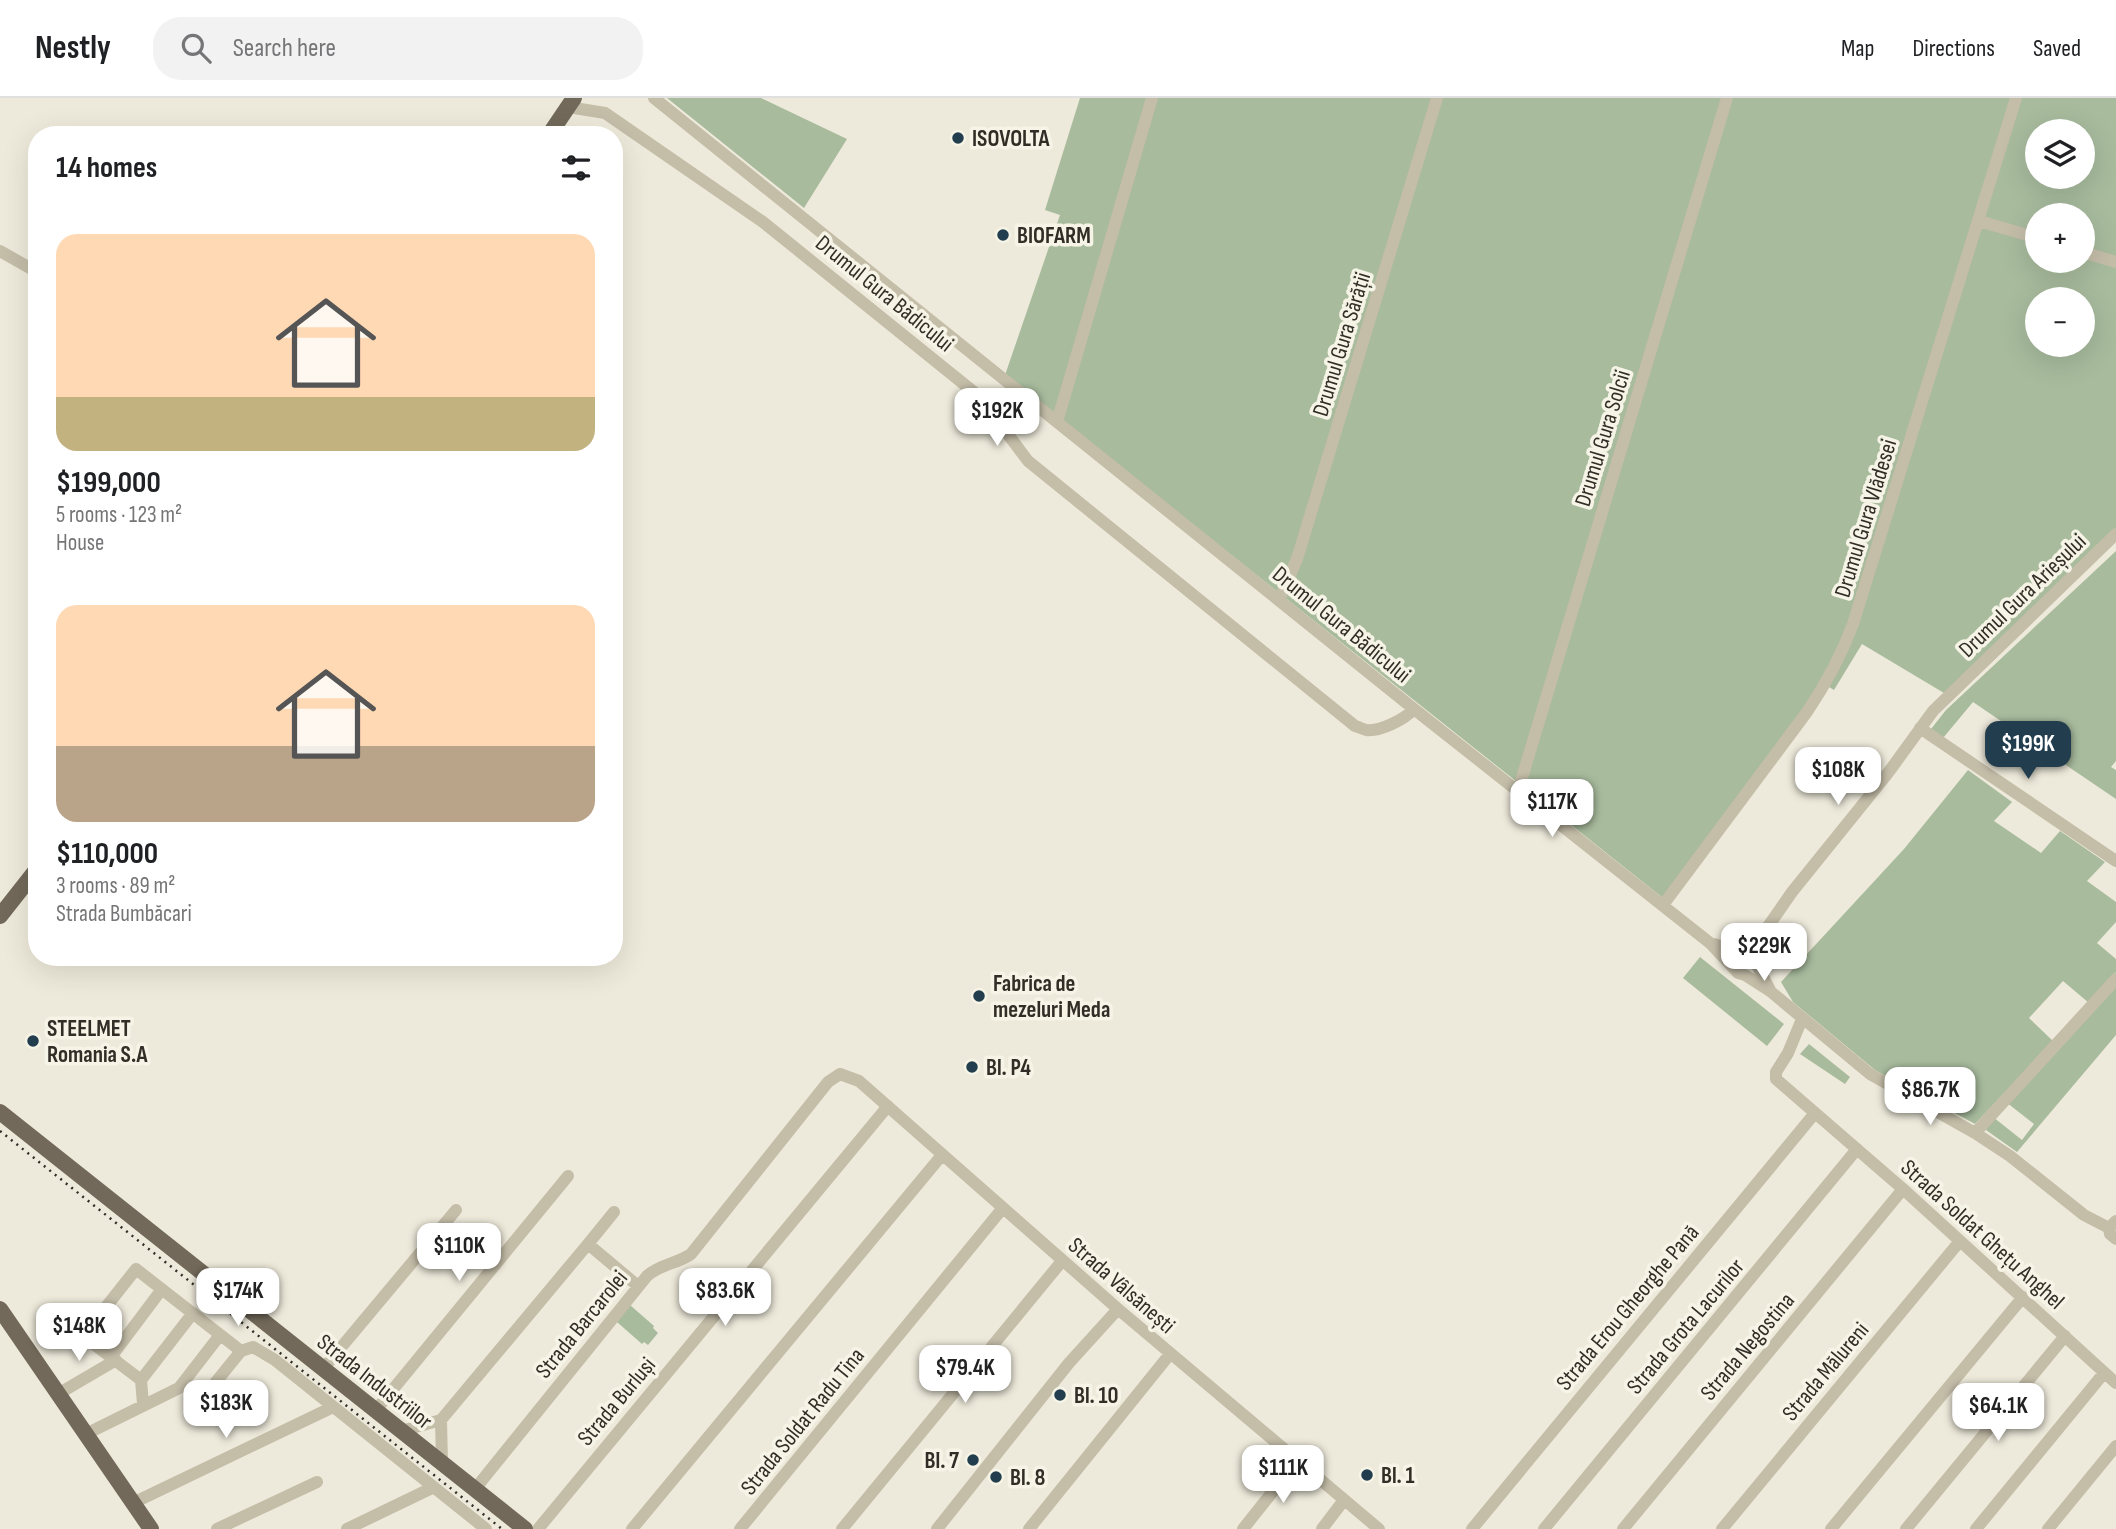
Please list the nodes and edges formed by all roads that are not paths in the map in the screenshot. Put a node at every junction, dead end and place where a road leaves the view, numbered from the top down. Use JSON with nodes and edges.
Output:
{"nodes":[{"id":1,"x":654,"y":98,"type":"edge"},
{"id":2,"x":1152,"y":98,"type":"edge"},
{"id":3,"x":1437,"y":98,"type":"edge"},
{"id":4,"x":1727,"y":98,"type":"edge"},
{"id":5,"x":2016,"y":98,"type":"edge"},
{"id":6,"x":571,"y":103,"type":"edge"},
{"id":7,"x":556,"y":126,"type":"edge"},
{"id":8,"x":1979,"y":221,"type":"junction"},
{"id":9,"x":2025,"y":234,"type":"edge"},
{"id":10,"x":0,"y":251,"type":"edge"},
{"id":11,"x":2095,"y":256,"type":"edge"},
{"id":12,"x":2116,"y":262,"type":"edge"},
{"id":13,"x":28,"y":267,"type":"edge"},
{"id":14,"x":1031,"y":401,"type":"junction"},
{"id":15,"x":1057,"y":422,"type":"junction"},
{"id":16,"x":1004,"y":429,"type":"junction"},
{"id":17,"x":2116,"y":534,"type":"edge"},
{"id":18,"x":1279,"y":600,"type":"junction"},
{"id":19,"x":1414,"y":709,"type":"junction"},
{"id":20,"x":1920,"y":728,"type":"junction"},
{"id":21,"x":1518,"y":791,"type":"junction"},
{"id":22,"x":2116,"y":861,"type":"edge"},
{"id":23,"x":28,"y":880,"type":"edge"},
{"id":24,"x":1663,"y":905,"type":"junction"},
{"id":25,"x":0,"y":916,"type":"edge"},
{"id":26,"x":1710,"y":943,"type":"junction"},
{"id":27,"x":1748,"y":957,"type":"junction"},
{"id":28,"x":1733,"y":965,"type":"junction"},
{"id":29,"x":1745,"y":975,"type":"junction"},
{"id":30,"x":2116,"y":979,"type":"edge"},
{"id":31,"x":1770,"y":991,"type":"junction"},
{"id":32,"x":1802,"y":1018,"type":"junction"},
{"id":33,"x":840,"y":1074,"type":"joint"},
{"id":34,"x":888,"y":1106,"type":"junction"},
{"id":35,"x":0,"y":1112,"type":"edge"},
{"id":36,"x":1815,"y":1113,"type":"junction"},
{"id":37,"x":1975,"y":1133,"type":"junction"},
{"id":38,"x":1857,"y":1149,"type":"junction"},
{"id":39,"x":942,"y":1154,"type":"junction"},
{"id":40,"x":568,"y":1176,"type":"dead end"},
{"id":41,"x":1903,"y":1189,"type":"junction"},
{"id":42,"x":1002,"y":1209,"type":"junction"},
{"id":43,"x":456,"y":1210,"type":"dead end"},
{"id":44,"x":614,"y":1212,"type":"dead end"},
{"id":45,"x":2114,"y":1229,"type":"edge"},
{"id":46,"x":1960,"y":1241,"type":"junction"},
{"id":47,"x":588,"y":1244,"type":"junction"},
{"id":48,"x":1062,"y":1261,"type":"junction"},
{"id":49,"x":638,"y":1286,"type":"junction"},
{"id":50,"x":162,"y":1289,"type":"junction"},
{"id":51,"x":2022,"y":1297,"type":"junction"},
{"id":52,"x":0,"y":1309,"type":"edge"},
{"id":53,"x":1118,"y":1309,"type":"junction"},
{"id":54,"x":193,"y":1313,"type":"junction"},
{"id":55,"x":220,"y":1335,"type":"junction"},
{"id":56,"x":2065,"y":1336,"type":"junction"},
{"id":57,"x":241,"y":1350,"type":"junction"},
{"id":58,"x":1170,"y":1354,"type":"junction"},
{"id":59,"x":113,"y":1359,"type":"junction"},
{"id":60,"x":323,"y":1368,"type":"junction"},
{"id":61,"x":2104,"y":1373,"type":"junction"},
{"id":62,"x":141,"y":1380,"type":"junction"},
{"id":63,"x":2116,"y":1383,"type":"edge"},
{"id":64,"x":58,"y":1394,"type":"junction"},
{"id":65,"x":143,"y":1404,"type":"junction"},
{"id":66,"x":333,"y":1407,"type":"junction"},
{"id":67,"x":194,"y":1409,"type":"dead end"},
{"id":68,"x":376,"y":1410,"type":"junction"},
{"id":69,"x":441,"y":1420,"type":"junction"},
{"id":70,"x":401,"y":1430,"type":"junction"},
{"id":71,"x":86,"y":1434,"type":"junction"},
{"id":72,"x":2116,"y":1446,"type":"edge"},
{"id":73,"x":1297,"y":1461,"type":"junction"},
{"id":74,"x":442,"y":1463,"type":"junction"},
{"id":75,"x":317,"y":1482,"type":"dead end"},
{"id":76,"x":434,"y":1487,"type":"junction"},
{"id":77,"x":475,"y":1489,"type":"junction"},
{"id":78,"x":1344,"y":1500,"type":"junction"},
{"id":79,"x":133,"y":1503,"type":"junction"},
{"id":80,"x":151,"y":1529,"type":"edge"},
{"id":81,"x":217,"y":1529,"type":"edge"},
{"id":82,"x":347,"y":1529,"type":"edge"},
{"id":83,"x":486,"y":1529,"type":"edge"},
{"id":84,"x":525,"y":1529,"type":"edge"},
{"id":85,"x":538,"y":1529,"type":"edge"},
{"id":86,"x":632,"y":1529,"type":"edge"},
{"id":87,"x":740,"y":1529,"type":"edge"},
{"id":88,"x":842,"y":1529,"type":"edge"},
{"id":89,"x":937,"y":1529,"type":"edge"},
{"id":90,"x":1029,"y":1529,"type":"edge"},
{"id":91,"x":1244,"y":1529,"type":"edge"},
{"id":92,"x":1322,"y":1529,"type":"edge"},
{"id":93,"x":1379,"y":1529,"type":"edge"},
{"id":94,"x":1472,"y":1529,"type":"edge"},
{"id":95,"x":1544,"y":1529,"type":"edge"},
{"id":96,"x":1623,"y":1529,"type":"edge"},
{"id":97,"x":1722,"y":1529,"type":"edge"},
{"id":98,"x":1831,"y":1529,"type":"edge"},
{"id":99,"x":1906,"y":1529,"type":"edge"},
{"id":100,"x":1976,"y":1529,"type":"edge"},
{"id":101,"x":2048,"y":1529,"type":"edge"}],
"edges":[{"from":1,"to":14,"type":"street","name":"Drumul Gura Bădicului"},
{"from":2,"to":15,"type":"street"},
{"from":3,"to":18,"type":"street","name":"Drumul Gura Sărății"},
{"from":4,"to":21,"type":"street","name":"Drumul Gura Solcii"},
{"from":5,"to":8,"type":"street","name":"Drumul Gura Vlădesei"},
{"from":6,"to":7,"type":"main road"},
{"from":6,"to":16,"type":"street","name":"Drumul Gura Bădicului"},
{"from":8,"to":9,"type":"street"},
{"from":8,"to":24,"type":"street","name":"Drumul Gura Vlădesei"},
{"from":10,"to":13,"type":"street"},
{"from":11,"to":12,"type":"street"},
{"from":14,"to":15,"type":"street","name":"Drumul Gura Bădicului"},
{"from":14,"to":16,"type":"street"},
{"from":15,"to":18,"type":"street","name":"Drumul Gura Bădicului"},
{"from":16,"to":19,"type":"street","name":"Drumul Gura Bădicului"},
{"from":17,"to":20,"type":"street","name":"Drumul Gura Arieșului"},
{"from":18,"to":19,"type":"street","name":"Drumul Gura Bădicului"},
{"from":19,"to":21,"type":"street","name":"Drumul Gura Bădicului"},
{"from":20,"to":22,"type":"street"},
{"from":20,"to":27,"type":"street"},
{"from":21,"to":24,"type":"street","name":"Drumul Gura Bădicului"},
{"from":23,"to":25,"type":"main road"},
{"from":24,"to":26,"type":"street","name":"Drumul Gura Bădicului"},
{"from":26,"to":27,"type":"street"},
{"from":26,"to":28,"type":"street","name":"Drumul Gura Bădicului"},
{"from":27,"to":28,"type":"street"},
{"from":27,"to":29,"type":"street"},
{"from":27,"to":31,"type":"street"},
{"from":28,"to":29,"type":"street"},
{"from":29,"to":31,"type":"street"},
{"from":30,"to":37,"type":"street"},
{"from":31,"to":32,"type":"street"},
{"from":32,"to":36,"type":"street","name":"Strada Soldat Ghețu Anghel"},
{"from":32,"to":37,"type":"street"},
{"from":33,"to":34,"type":"street","name":"Strada Vâlsănești"},
{"from":33,"to":49,"type":"street","name":"Strada Barcarolei"},
{"from":34,"to":39,"type":"street","name":"Strada Vâlsănești"},
{"from":34,"to":85,"type":"street","name":"Strada Burluși"},
{"from":35,"to":60,"type":"main road","name":"Strada Industriilor"},
{"from":36,"to":38,"type":"street","name":"Strada Soldat Ghețu Anghel"},
{"from":36,"to":94,"type":"street","name":"Strada Erou Gheorghe Pană"},
{"from":37,"to":45,"type":"street"},
{"from":38,"to":41,"type":"street","name":"Strada Soldat Ghețu Anghel"},
{"from":38,"to":95,"type":"street","name":"Strada Grota Lacurilor"},
{"from":39,"to":42,"type":"street","name":"Strada Vâlsănești"},
{"from":39,"to":86,"type":"street"},
{"from":40,"to":68,"type":"street"},
{"from":41,"to":46,"type":"street","name":"Strada Soldat Ghețu Anghel"},
{"from":41,"to":96,"type":"street","name":"Strada Negostina"},
{"from":42,"to":48,"type":"street","name":"Strada Vâlsănești"},
{"from":42,"to":87,"type":"street","name":"Strada Soldat Radu Tina"},
{"from":43,"to":60,"type":"street"},
{"from":44,"to":47,"type":"street"},
{"from":46,"to":51,"type":"street","name":"Strada Soldat Ghețu Anghel"},
{"from":46,"to":97,"type":"street","name":"Strada Mălureni"},
{"from":47,"to":49,"type":"street"},
{"from":47,"to":69,"type":"street"},
{"from":48,"to":53,"type":"street","name":"Strada Vâlsănești"},
{"from":48,"to":88,"type":"street"},
{"from":49,"to":77,"type":"street","name":"Strada Barcarolei"},
{"from":50,"to":54,"type":"street"},
{"from":50,"to":59,"type":"street"},
{"from":50,"to":59,"type":"street"},
{"from":51,"to":56,"type":"street","name":"Strada Soldat Ghețu Anghel"},
{"from":51,"to":98,"type":"street"},
{"from":52,"to":64,"type":"main road"},
{"from":53,"to":58,"type":"street","name":"Strada Vâlsănești"},
{"from":53,"to":89,"type":"street"},
{"from":54,"to":55,"type":"street"},
{"from":54,"to":62,"type":"street"},
{"from":55,"to":57,"type":"street"},
{"from":55,"to":65,"type":"street"},
{"from":56,"to":61,"type":"street","name":"Strada Soldat Ghețu Anghel"},
{"from":56,"to":99,"type":"street"},
{"from":57,"to":66,"type":"street"},
{"from":57,"to":67,"type":"street"},
{"from":58,"to":73,"type":"street","name":"Strada Vâlsănești"},
{"from":58,"to":90,"type":"street"},
{"from":59,"to":62,"type":"street"},
{"from":59,"to":64,"type":"street"},
{"from":60,"to":68,"type":"main road","name":"Strada Industriilor"},
{"from":61,"to":63,"type":"street","name":"Strada Soldat Ghețu Anghel"},
{"from":61,"to":100,"type":"street"},
{"from":62,"to":65,"type":"street"},
{"from":64,"to":71,"type":"main road"},
{"from":65,"to":71,"type":"street"},
{"from":66,"to":76,"type":"street"},
{"from":66,"to":79,"type":"street"},
{"from":68,"to":70,"type":"main road","name":"Strada Industriilor"},
{"from":69,"to":70,"type":"street"},
{"from":69,"to":74,"type":"street"},
{"from":70,"to":74,"type":"main road","name":"Strada Industriilor"},
{"from":71,"to":79,"type":"main road"},
{"from":72,"to":101,"type":"street"},
{"from":73,"to":78,"type":"street","name":"Strada Vâlsănești"},
{"from":73,"to":91,"type":"street"},
{"from":74,"to":77,"type":"main road","name":"Strada Industriilor"},
{"from":75,"to":81,"type":"street"},
{"from":76,"to":82,"type":"street"},
{"from":76,"to":83,"type":"street"},
{"from":77,"to":84,"type":"main road","name":"Strada Industriilor"},
{"from":78,"to":92,"type":"street"},
{"from":78,"to":93,"type":"street","name":"Strada Vâlsănești"},
{"from":79,"to":80,"type":"main road"}]}
